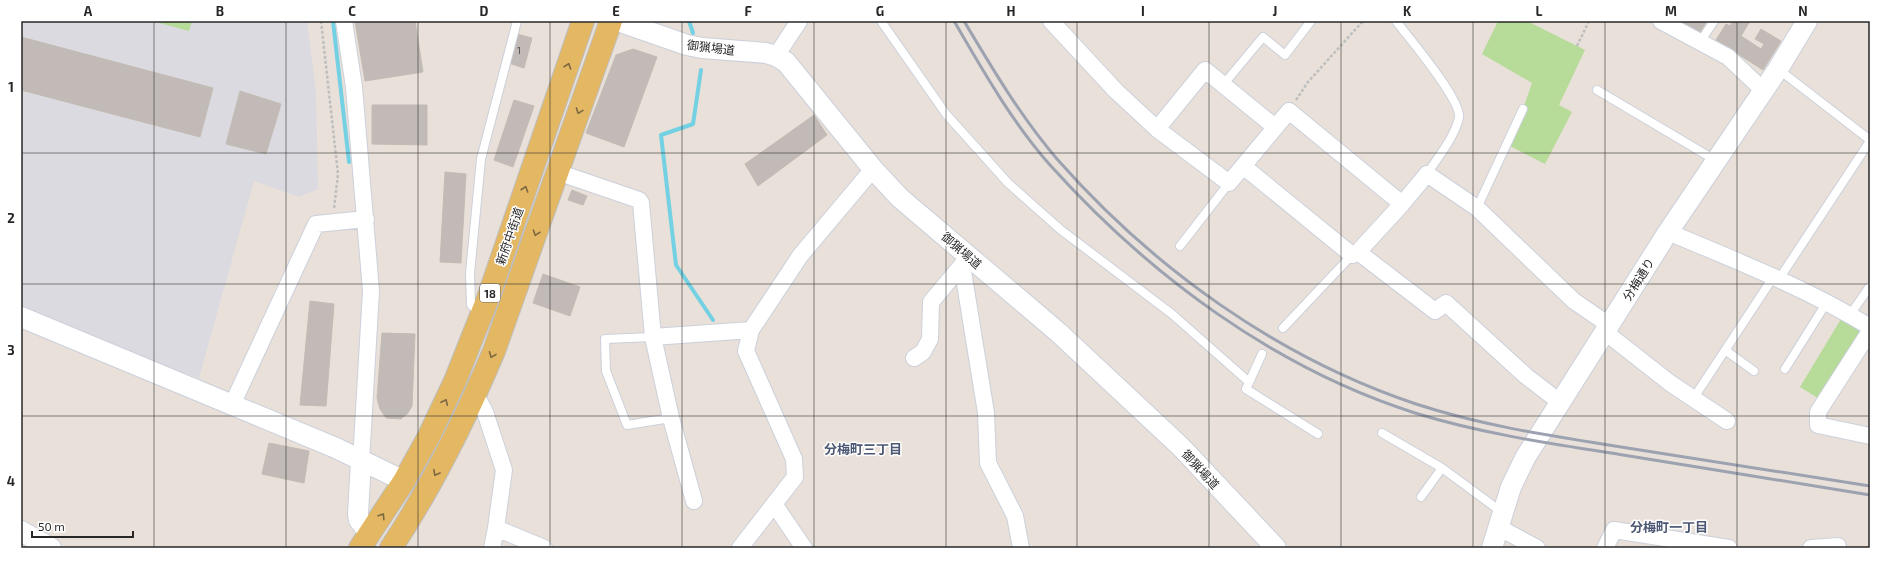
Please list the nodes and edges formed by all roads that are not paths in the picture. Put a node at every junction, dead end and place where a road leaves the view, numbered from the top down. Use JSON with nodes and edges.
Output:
{"nodes":[{"id":1,"x":344,"y":21,"type":"edge"},
{"id":2,"x":517,"y":21,"type":"edge"},
{"id":3,"x":583,"y":21,"type":"edge"},
{"id":4,"x":611,"y":21,"type":"edge"},
{"id":5,"x":618,"y":21,"type":"edge"},
{"id":6,"x":799,"y":21,"type":"edge"},
{"id":7,"x":881,"y":21,"type":"edge"},
{"id":8,"x":1050,"y":21,"type":"edge"},
{"id":9,"x":1311,"y":21,"type":"edge"},
{"id":10,"x":1396,"y":21,"type":"edge"},
{"id":11,"x":1661,"y":21,"type":"edge"},
{"id":12,"x":1714,"y":21,"type":"edge"},
{"id":13,"x":1807,"y":21,"type":"edge"},
{"id":14,"x":1700,"y":42,"type":"junction"},
{"id":15,"x":776,"y":56,"type":"junction"},
{"id":16,"x":1778,"y":69,"type":"junction"},
{"id":17,"x":1223,"y":85,"type":"junction"},
{"id":18,"x":1597,"y":90,"type":"dead end"},
{"id":19,"x":1764,"y":90,"type":"junction"},
{"id":20,"x":1523,"y":109,"type":"dead end"},
{"id":21,"x":1275,"y":128,"type":"junction"},
{"id":22,"x":1157,"y":129,"type":"junction"},
{"id":23,"x":1870,"y":141,"type":"edge"},
{"id":24,"x":1715,"y":160,"type":"junction"},
{"id":25,"x":1243,"y":166,"type":"junction"},
{"id":26,"x":873,"y":169,"type":"junction"},
{"id":27,"x":557,"y":172,"type":"junction"},
{"id":28,"x":1427,"y":174,"type":"junction"},
{"id":29,"x":1229,"y":183,"type":"junction"},
{"id":30,"x":1402,"y":204,"type":"junction"},
{"id":31,"x":1477,"y":208,"type":"junction"},
{"id":32,"x":366,"y":219,"type":"junction"},
{"id":33,"x":1668,"y":232,"type":"junction"},
{"id":34,"x":1180,"y":246,"type":"dead end"},
{"id":35,"x":1355,"y":254,"type":"junction"},
{"id":36,"x":965,"y":260,"type":"junction"},
{"id":37,"x":1776,"y":278,"type":"junction"},
{"id":38,"x":1870,"y":286,"type":"edge"},
{"id":39,"x":1827,"y":302,"type":"junction"},
{"id":40,"x":481,"y":315,"type":"junction"},
{"id":41,"x":1850,"y":315,"type":"junction"},
{"id":42,"x":21,"y":317,"type":"edge"},
{"id":43,"x":1870,"y":327,"type":"edge"},
{"id":44,"x":1283,"y":328,"type":"dead end"},
{"id":45,"x":1607,"y":328,"type":"junction"},
{"id":46,"x":751,"y":330,"type":"junction"},
{"id":47,"x":1870,"y":331,"type":"edge"},
{"id":48,"x":653,"y":337,"type":"junction"},
{"id":49,"x":1725,"y":350,"type":"junction"},
{"id":50,"x":1262,"y":354,"type":"dead end"},
{"id":51,"x":914,"y":358,"type":"dead end"},
{"id":52,"x":1784,"y":369,"type":"dead end"},
{"id":53,"x":1754,"y":371,"type":"dead end"},
{"id":54,"x":1249,"y":382,"type":"junction"},
{"id":55,"x":476,"y":395,"type":"junction"},
{"id":56,"x":1693,"y":399,"type":"junction"},
{"id":57,"x":1561,"y":403,"type":"junction"},
{"id":58,"x":232,"y":405,"type":"junction"},
{"id":59,"x":671,"y":418,"type":"junction"},
{"id":60,"x":1727,"y":421,"type":"dead end"},
{"id":61,"x":1382,"y":433,"type":"dead end"},
{"id":62,"x":1318,"y":434,"type":"dead end"},
{"id":63,"x":1870,"y":436,"type":"edge"},
{"id":64,"x":361,"y":461,"type":"junction"},
{"id":65,"x":1442,"y":468,"type":"junction"},
{"id":66,"x":404,"y":481,"type":"junction"},
{"id":67,"x":1421,"y":497,"type":"dead end"},
{"id":68,"x":694,"y":501,"type":"dead end"},
{"id":69,"x":774,"y":504,"type":"junction"},
{"id":70,"x":1501,"y":520,"type":"junction"},
{"id":71,"x":496,"y":528,"type":"junction"},
{"id":72,"x":21,"y":531,"type":"edge"},
{"id":73,"x":365,"y":541,"type":"edge"},
{"id":74,"x":51,"y":548,"type":"edge"},
{"id":75,"x":391,"y":548,"type":"edge"},
{"id":76,"x":492,"y":548,"type":"edge"},
{"id":77,"x":544,"y":548,"type":"edge"},
{"id":78,"x":740,"y":548,"type":"edge"},
{"id":79,"x":804,"y":548,"type":"edge"},
{"id":80,"x":1021,"y":548,"type":"edge"},
{"id":81,"x":1276,"y":548,"type":"edge"},
{"id":82,"x":1492,"y":548,"type":"edge"},
{"id":83,"x":1537,"y":548,"type":"edge"},
{"id":84,"x":1605,"y":548,"type":"edge"},
{"id":85,"x":1729,"y":548,"type":"edge"},
{"id":86,"x":1812,"y":548,"type":"edge"},
{"id":87,"x":1838,"y":548,"type":"edge"}],
"edges":[{"from":1,"to":32,"type":"street"},
{"from":2,"to":40,"type":"lane"},
{"from":40,"to":3,"type":"main road","name":"新府中街道","number":"18","one_way":true},
{"from":4,"to":27,"type":"main road","name":"新府中街道","number":"18","one_way":true},
{"from":5,"to":15,"type":"street","name":"御猟場道"},
{"from":6,"to":15,"type":"street"},
{"from":7,"to":54,"type":"lane"},
{"from":8,"to":22,"type":"street"},
{"from":9,"to":17,"type":"lane"},
{"from":10,"to":28,"type":"lane"},
{"from":11,"to":14,"type":"street"},
{"from":12,"to":14,"type":"lane"},
{"from":13,"to":16,"type":"street","name":"分梅通り"},
{"from":14,"to":19,"type":"street"},
{"from":15,"to":26,"type":"street","name":"御猟場道"},
{"from":16,"to":19,"type":"street","name":"分梅通り"},
{"from":16,"to":23,"type":"lane"},
{"from":17,"to":21,"type":"street"},
{"from":17,"to":22,"type":"street"},
{"from":18,"to":24,"type":"lane"},
{"from":19,"to":24,"type":"street","name":"分梅通り"},
{"from":20,"to":31,"type":"lane"},
{"from":21,"to":25,"type":"street"},
{"from":21,"to":30,"type":"street"},
{"from":22,"to":29,"type":"street"},
{"from":23,"to":37,"type":"lane"},
{"from":24,"to":33,"type":"street","name":"分梅通り"},
{"from":25,"to":29,"type":"street"},
{"from":25,"to":35,"type":"street"},
{"from":26,"to":36,"type":"street","name":"御猟場道"},
{"from":26,"to":46,"type":"street"},
{"from":27,"to":48,"type":"street"},
{"from":27,"to":55,"type":"main road","name":"新府中街道","number":"18","one_way":true},
{"from":28,"to":30,"type":"street"},
{"from":28,"to":31,"type":"street"},
{"from":29,"to":34,"type":"lane"},
{"from":30,"to":35,"type":"street"},
{"from":31,"to":45,"type":"street"},
{"from":32,"to":58,"type":"street"},
{"from":32,"to":64,"type":"street"},
{"from":33,"to":37,"type":"street"},
{"from":33,"to":45,"type":"street","name":"分梅通り"},
{"from":35,"to":44,"type":"lane"},
{"from":35,"to":57,"type":"street"},
{"from":36,"to":51,"type":"street"},
{"from":36,"to":80,"type":"street"},
{"from":36,"to":81,"type":"street","name":"御猟場道"},
{"from":37,"to":39,"type":"street"},
{"from":37,"to":49,"type":"lane"},
{"from":38,"to":41,"type":"lane"},
{"from":39,"to":41,"type":"street"},
{"from":39,"to":52,"type":"lane"},
{"from":66,"to":40,"type":"main road","name":"新府中街道","number":"18","one_way":true},
{"from":41,"to":43,"type":"street"},
{"from":42,"to":58,"type":"street"},
{"from":45,"to":56,"type":"street"},
{"from":45,"to":57,"type":"street","name":"分梅通り"},
{"from":46,"to":48,"type":"street"},
{"from":46,"to":69,"type":"street"},
{"from":47,"to":63,"type":"street"},
{"from":48,"to":59,"type":"street"},
{"from":48,"to":59,"type":"lane"},
{"from":49,"to":53,"type":"lane"},
{"from":49,"to":56,"type":"lane"},
{"from":50,"to":54,"type":"lane"},
{"from":54,"to":62,"type":"lane"},
{"from":55,"to":71,"type":"street"},
{"from":55,"to":75,"type":"main road","name":"新府中街道","number":"18","one_way":true},
{"from":56,"to":60,"type":"street"},
{"from":57,"to":70,"type":"street","name":"分梅通り"},
{"from":58,"to":64,"type":"street"},
{"from":59,"to":68,"type":"street"},
{"from":61,"to":65,"type":"lane"},
{"from":64,"to":66,"type":"street"},
{"from":64,"to":73,"type":"street"},
{"from":65,"to":67,"type":"lane"},
{"from":65,"to":70,"type":"lane"},
{"from":73,"to":66,"type":"main road","name":"新府中街道","number":"18","one_way":true},
{"from":69,"to":78,"type":"street"},
{"from":69,"to":79,"type":"street"},
{"from":70,"to":82,"type":"street","name":"分梅通り"},
{"from":70,"to":83,"type":"street"},
{"from":71,"to":76,"type":"street"},
{"from":71,"to":77,"type":"street"},
{"from":72,"to":74,"type":"street"},
{"from":84,"to":85,"type":"street"},
{"from":86,"to":87,"type":"street"}]}
